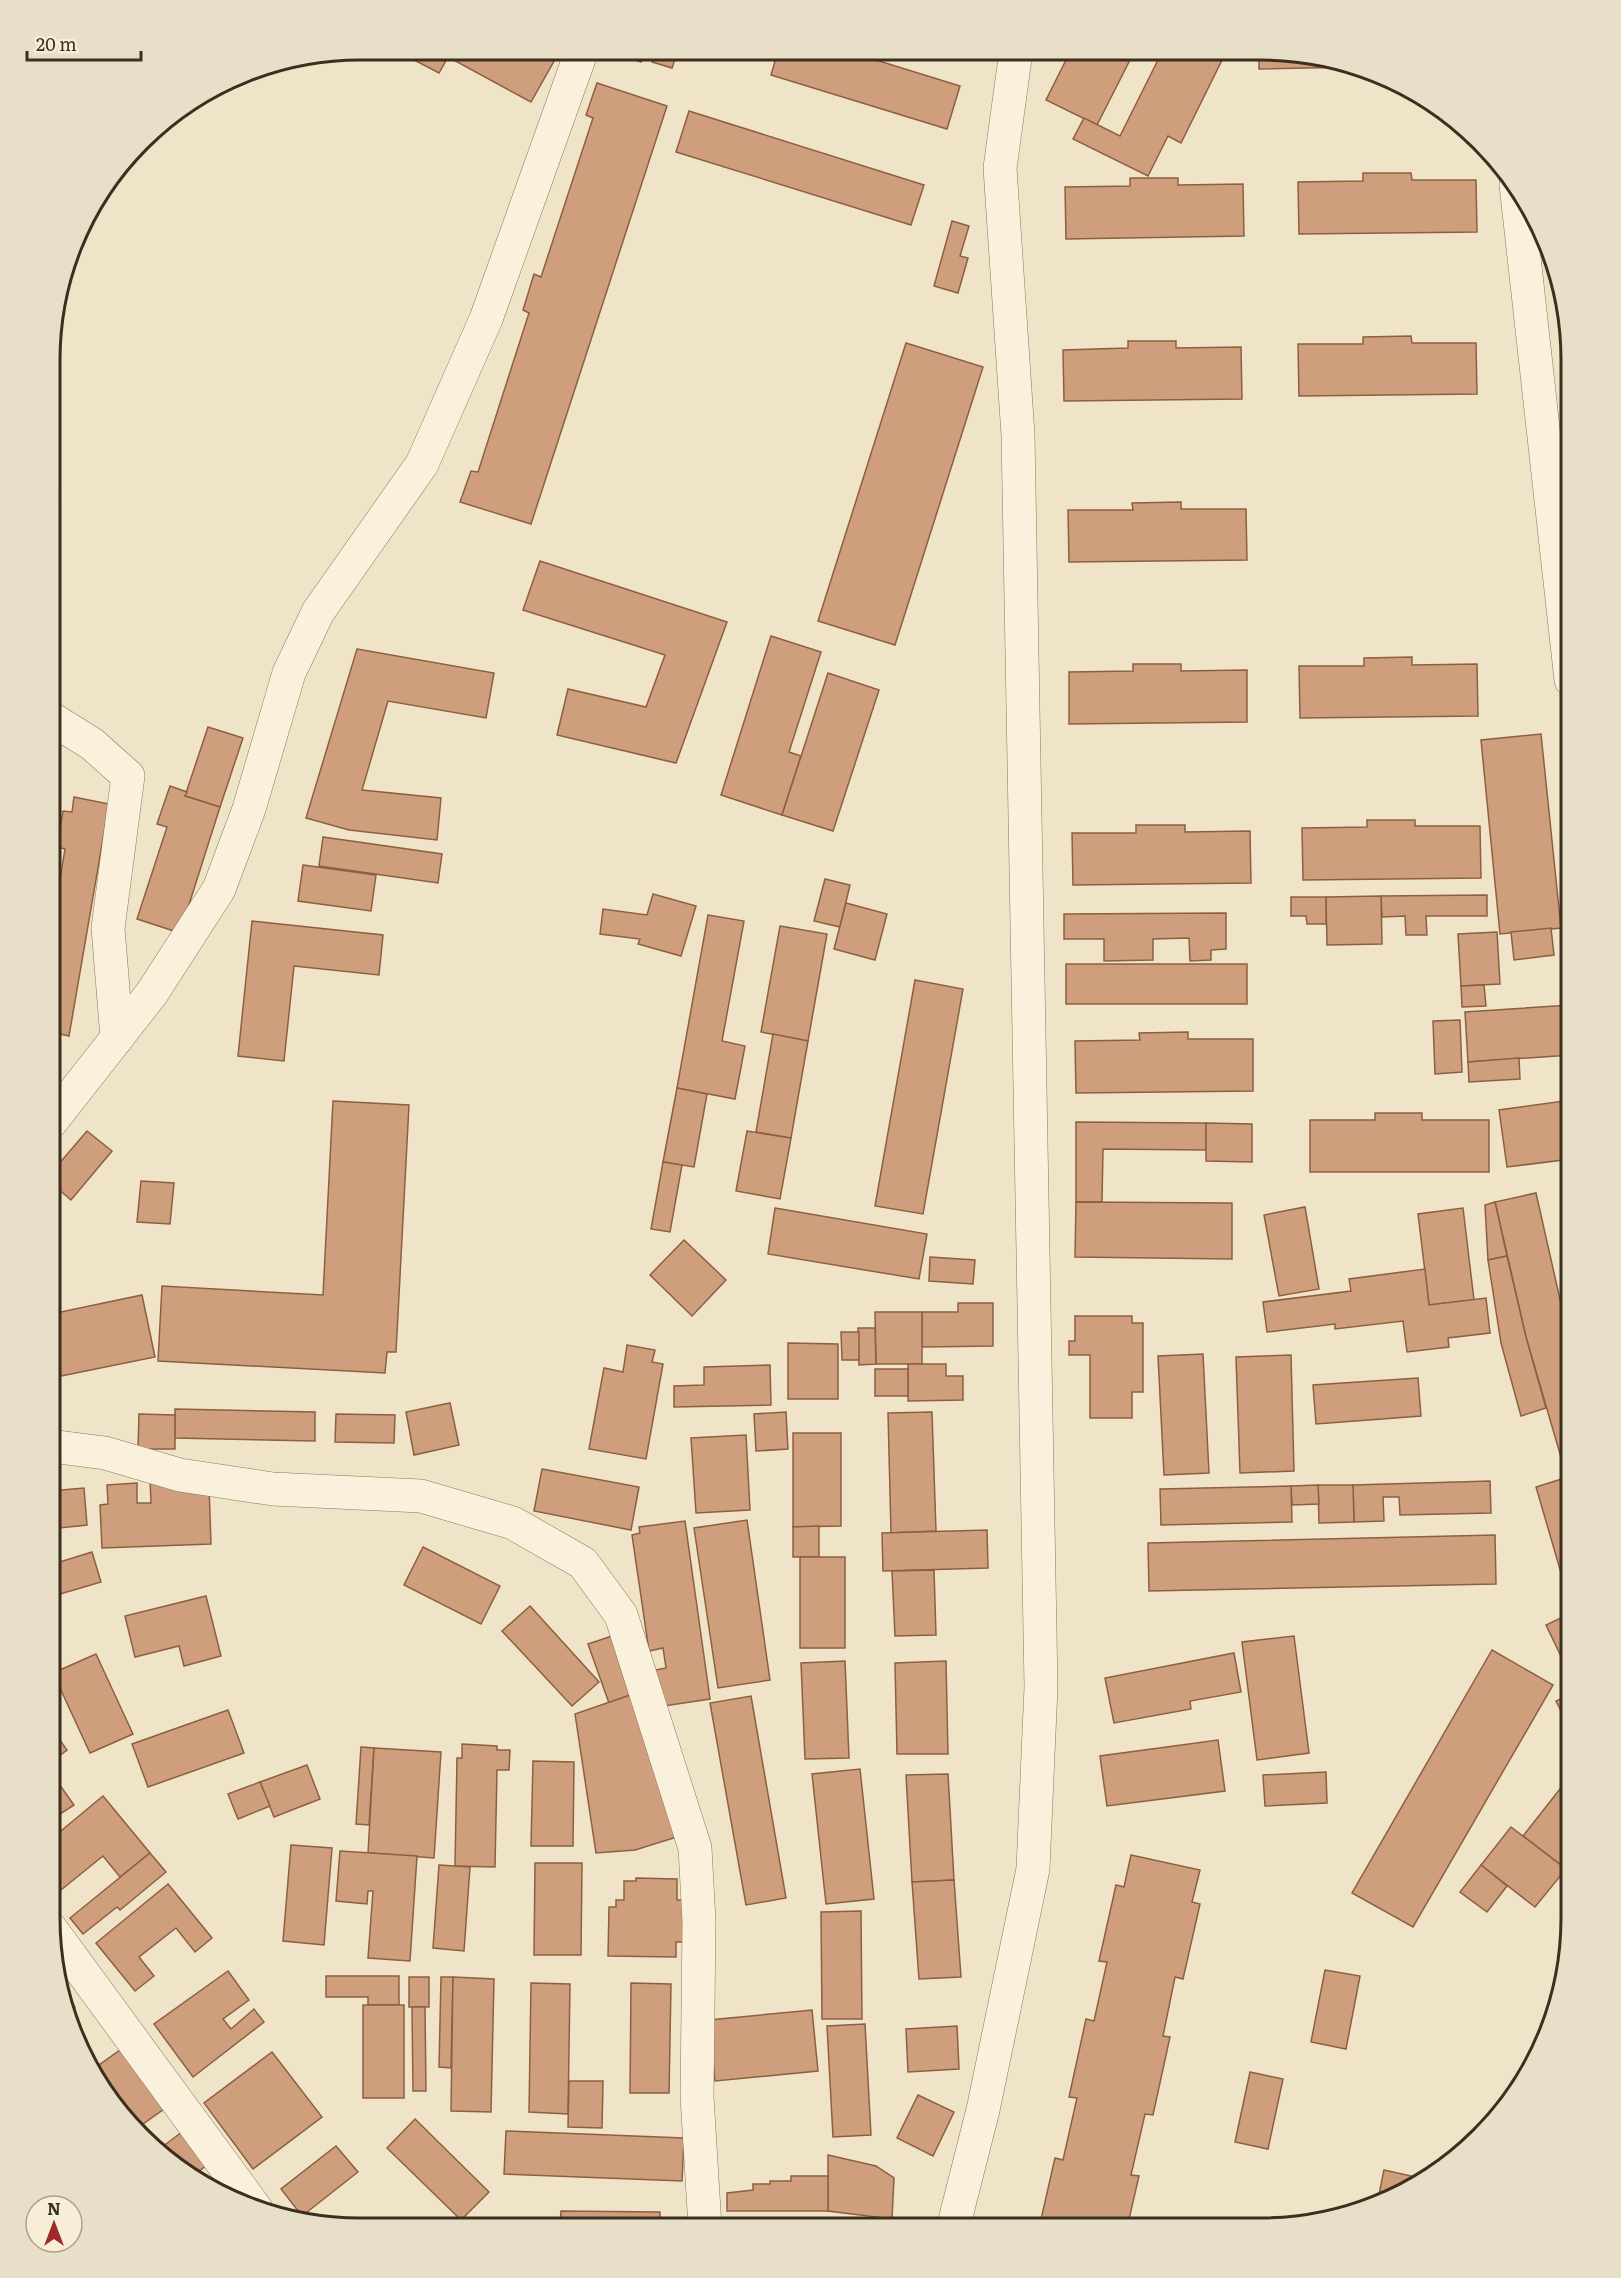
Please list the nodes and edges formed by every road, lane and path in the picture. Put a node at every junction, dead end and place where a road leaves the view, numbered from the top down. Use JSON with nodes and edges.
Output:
{"nodes":[{"id":1,"x":578,"y":60,"type":"edge"},
{"id":2,"x":1015,"y":60,"type":"edge"},
{"id":3,"x":1518,"y":206,"type":"edge"},
{"id":4,"x":1561,"y":590,"type":"edge"},
{"id":5,"x":60,"y":724,"type":"edge"},
{"id":6,"x":117,"y":1038,"type":"junction"},
{"id":7,"x":60,"y":1111,"type":"edge"},
{"id":8,"x":60,"y":1447,"type":"edge"},
{"id":9,"x":62,"y":1944,"type":"edge"},
{"id":10,"x":246,"y":2195,"type":"edge"},
{"id":11,"x":704,"y":2218,"type":"edge"},
{"id":12,"x":956,"y":2218,"type":"edge"}],
"edges":[{"from":1,"to":6,"type":"street"},
{"from":2,"to":12,"type":"street"},
{"from":3,"to":4,"type":"street"},
{"from":5,"to":6,"type":"street"},
{"from":6,"to":7,"type":"street"},
{"from":8,"to":11,"type":"street"},
{"from":9,"to":10,"type":"street"}]}
